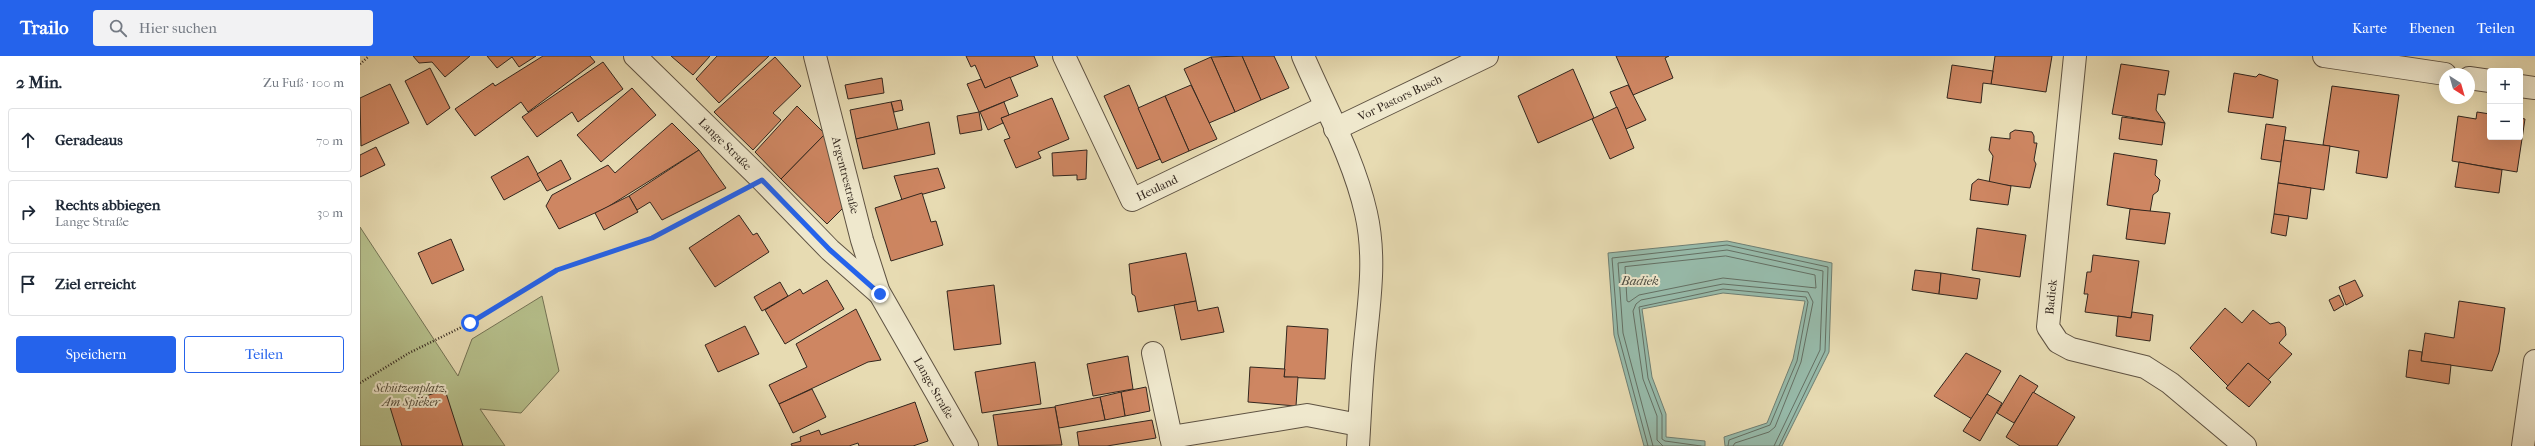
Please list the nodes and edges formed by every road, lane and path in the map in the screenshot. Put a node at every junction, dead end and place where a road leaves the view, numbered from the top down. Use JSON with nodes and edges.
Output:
{"nodes":[{"id":1,"x":369,"y":56,"type":"edge"},
{"id":2,"x":635,"y":56,"type":"edge"},
{"id":3,"x":815,"y":56,"type":"edge"},
{"id":4,"x":1064,"y":56,"type":"edge"},
{"id":5,"x":1303,"y":56,"type":"edge"},
{"id":6,"x":1487,"y":56,"type":"edge"},
{"id":7,"x":2075,"y":56,"type":"edge"},
{"id":8,"x":2324,"y":56,"type":"edge"},
{"id":9,"x":2420,"y":63,"type":"edge"},
{"id":10,"x":360,"y":64,"type":"edge"},
{"id":11,"x":2439,"y":71,"type":"edge"},
{"id":12,"x":2475,"y":79,"type":"edge"},
{"id":13,"x":2487,"y":81,"type":"edge"},
{"id":14,"x":2523,"y":86,"type":"edge"},
{"id":15,"x":2535,"y":88,"type":"edge"},
{"id":16,"x":1326,"y":107,"type":"junction"},
{"id":17,"x":1335,"y":129,"type":"junction"},
{"id":18,"x":762,"y":180,"type":"junction"},
{"id":19,"x":880,"y":294,"type":"junction"},
{"id":20,"x":1153,"y":352,"type":"dead end"},
{"id":21,"x":2535,"y":361,"type":"edge"},
{"id":22,"x":360,"y":383,"type":"edge"},
{"id":23,"x":1358,"y":436,"type":"edge"},
{"id":24,"x":1172,"y":441,"type":"edge"},
{"id":25,"x":967,"y":446,"type":"edge"},
{"id":26,"x":2245,"y":446,"type":"edge"},
{"id":27,"x":2523,"y":446,"type":"edge"}],
"edges":[{"from":1,"to":10,"type":"path"},
{"from":2,"to":18,"type":"street","name":"Lange Straße"},
{"from":3,"to":19,"type":"street","name":"Argentrestraße"},
{"from":4,"to":16,"type":"street","name":"Heuland"},
{"from":5,"to":16,"type":"street"},
{"from":6,"to":17,"type":"street","name":"Vor Pastors Busch"},
{"from":7,"to":26,"type":"street","name":"Badiek"},
{"from":8,"to":9,"type":"street"},
{"from":9,"to":11,"type":"street"},
{"from":12,"to":13,"type":"street"},
{"from":14,"to":15,"type":"street"},
{"from":16,"to":17,"type":"street"},
{"from":17,"to":23,"type":"street"},
{"from":18,"to":19,"type":"street","name":"Lange Straße"},
{"from":18,"to":22,"type":"path"},
{"from":19,"to":25,"type":"street","name":"Lange Straße"},
{"from":20,"to":24,"type":"street"},
{"from":21,"to":27,"type":"street"},
{"from":23,"to":24,"type":"street"}]}
